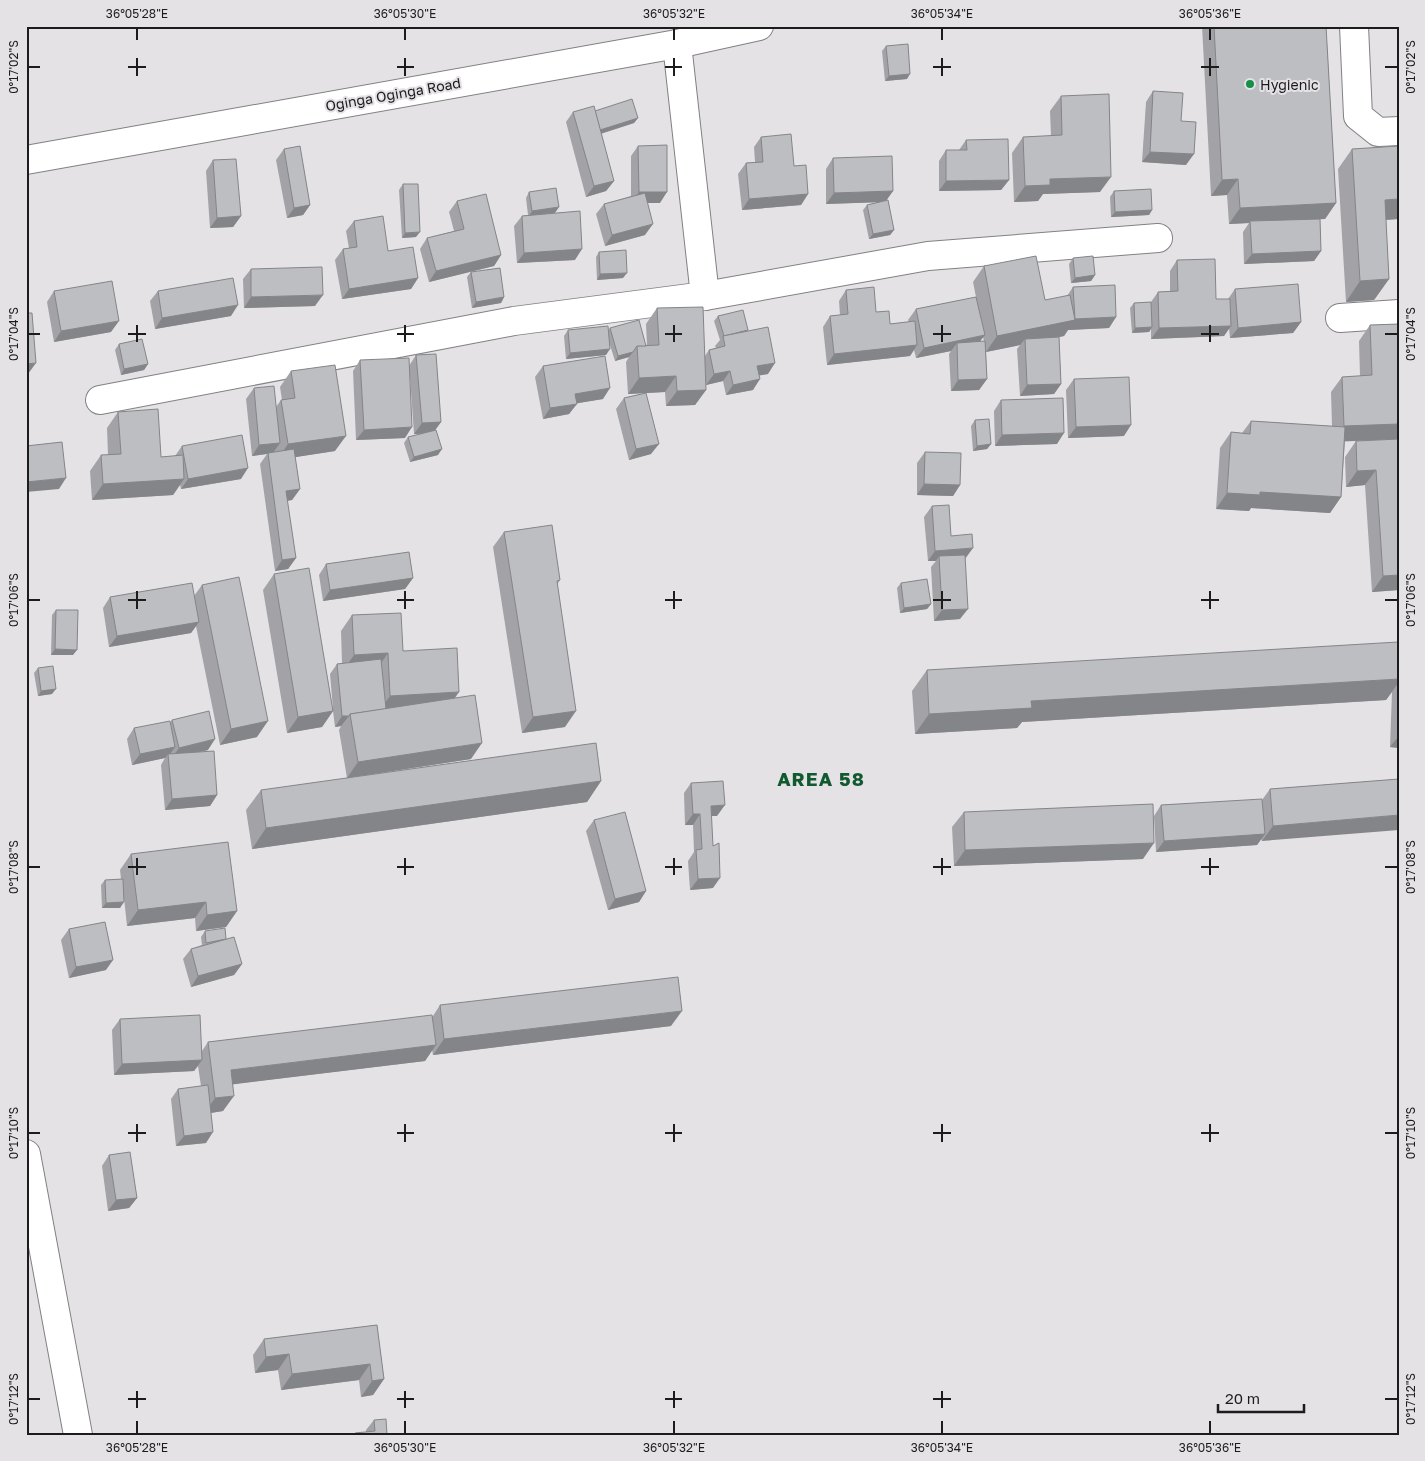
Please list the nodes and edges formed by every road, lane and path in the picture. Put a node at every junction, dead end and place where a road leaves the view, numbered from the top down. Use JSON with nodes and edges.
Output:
{"nodes":[{"id":1,"x":759,"y":26,"type":"edge"},
{"id":2,"x":1354,"y":26,"type":"edge"},
{"id":3,"x":677,"y":44,"type":"junction"},
{"id":4,"x":1399,"y":131,"type":"edge"},
{"id":5,"x":26,"y":160,"type":"edge"},
{"id":6,"x":1158,"y":238,"type":"dead end"},
{"id":7,"x":705,"y":296,"type":"junction"},
{"id":8,"x":1399,"y":314,"type":"edge"},
{"id":9,"x":1340,"y":318,"type":"dead end"},
{"id":10,"x":100,"y":400,"type":"dead end"},
{"id":11,"x":26,"y":1154,"type":"edge"},
{"id":12,"x":78,"y":1435,"type":"edge"}],
"edges":[{"from":1,"to":3,"type":"street","name":"Oginga Oginga Road"},
{"from":2,"to":4,"type":"street"},
{"from":3,"to":5,"type":"street","name":"Oginga Oginga Road"},
{"from":3,"to":7,"type":"street"},
{"from":6,"to":7,"type":"street"},
{"from":7,"to":10,"type":"street"},
{"from":8,"to":9,"type":"street"},
{"from":11,"to":12,"type":"street"}]}
